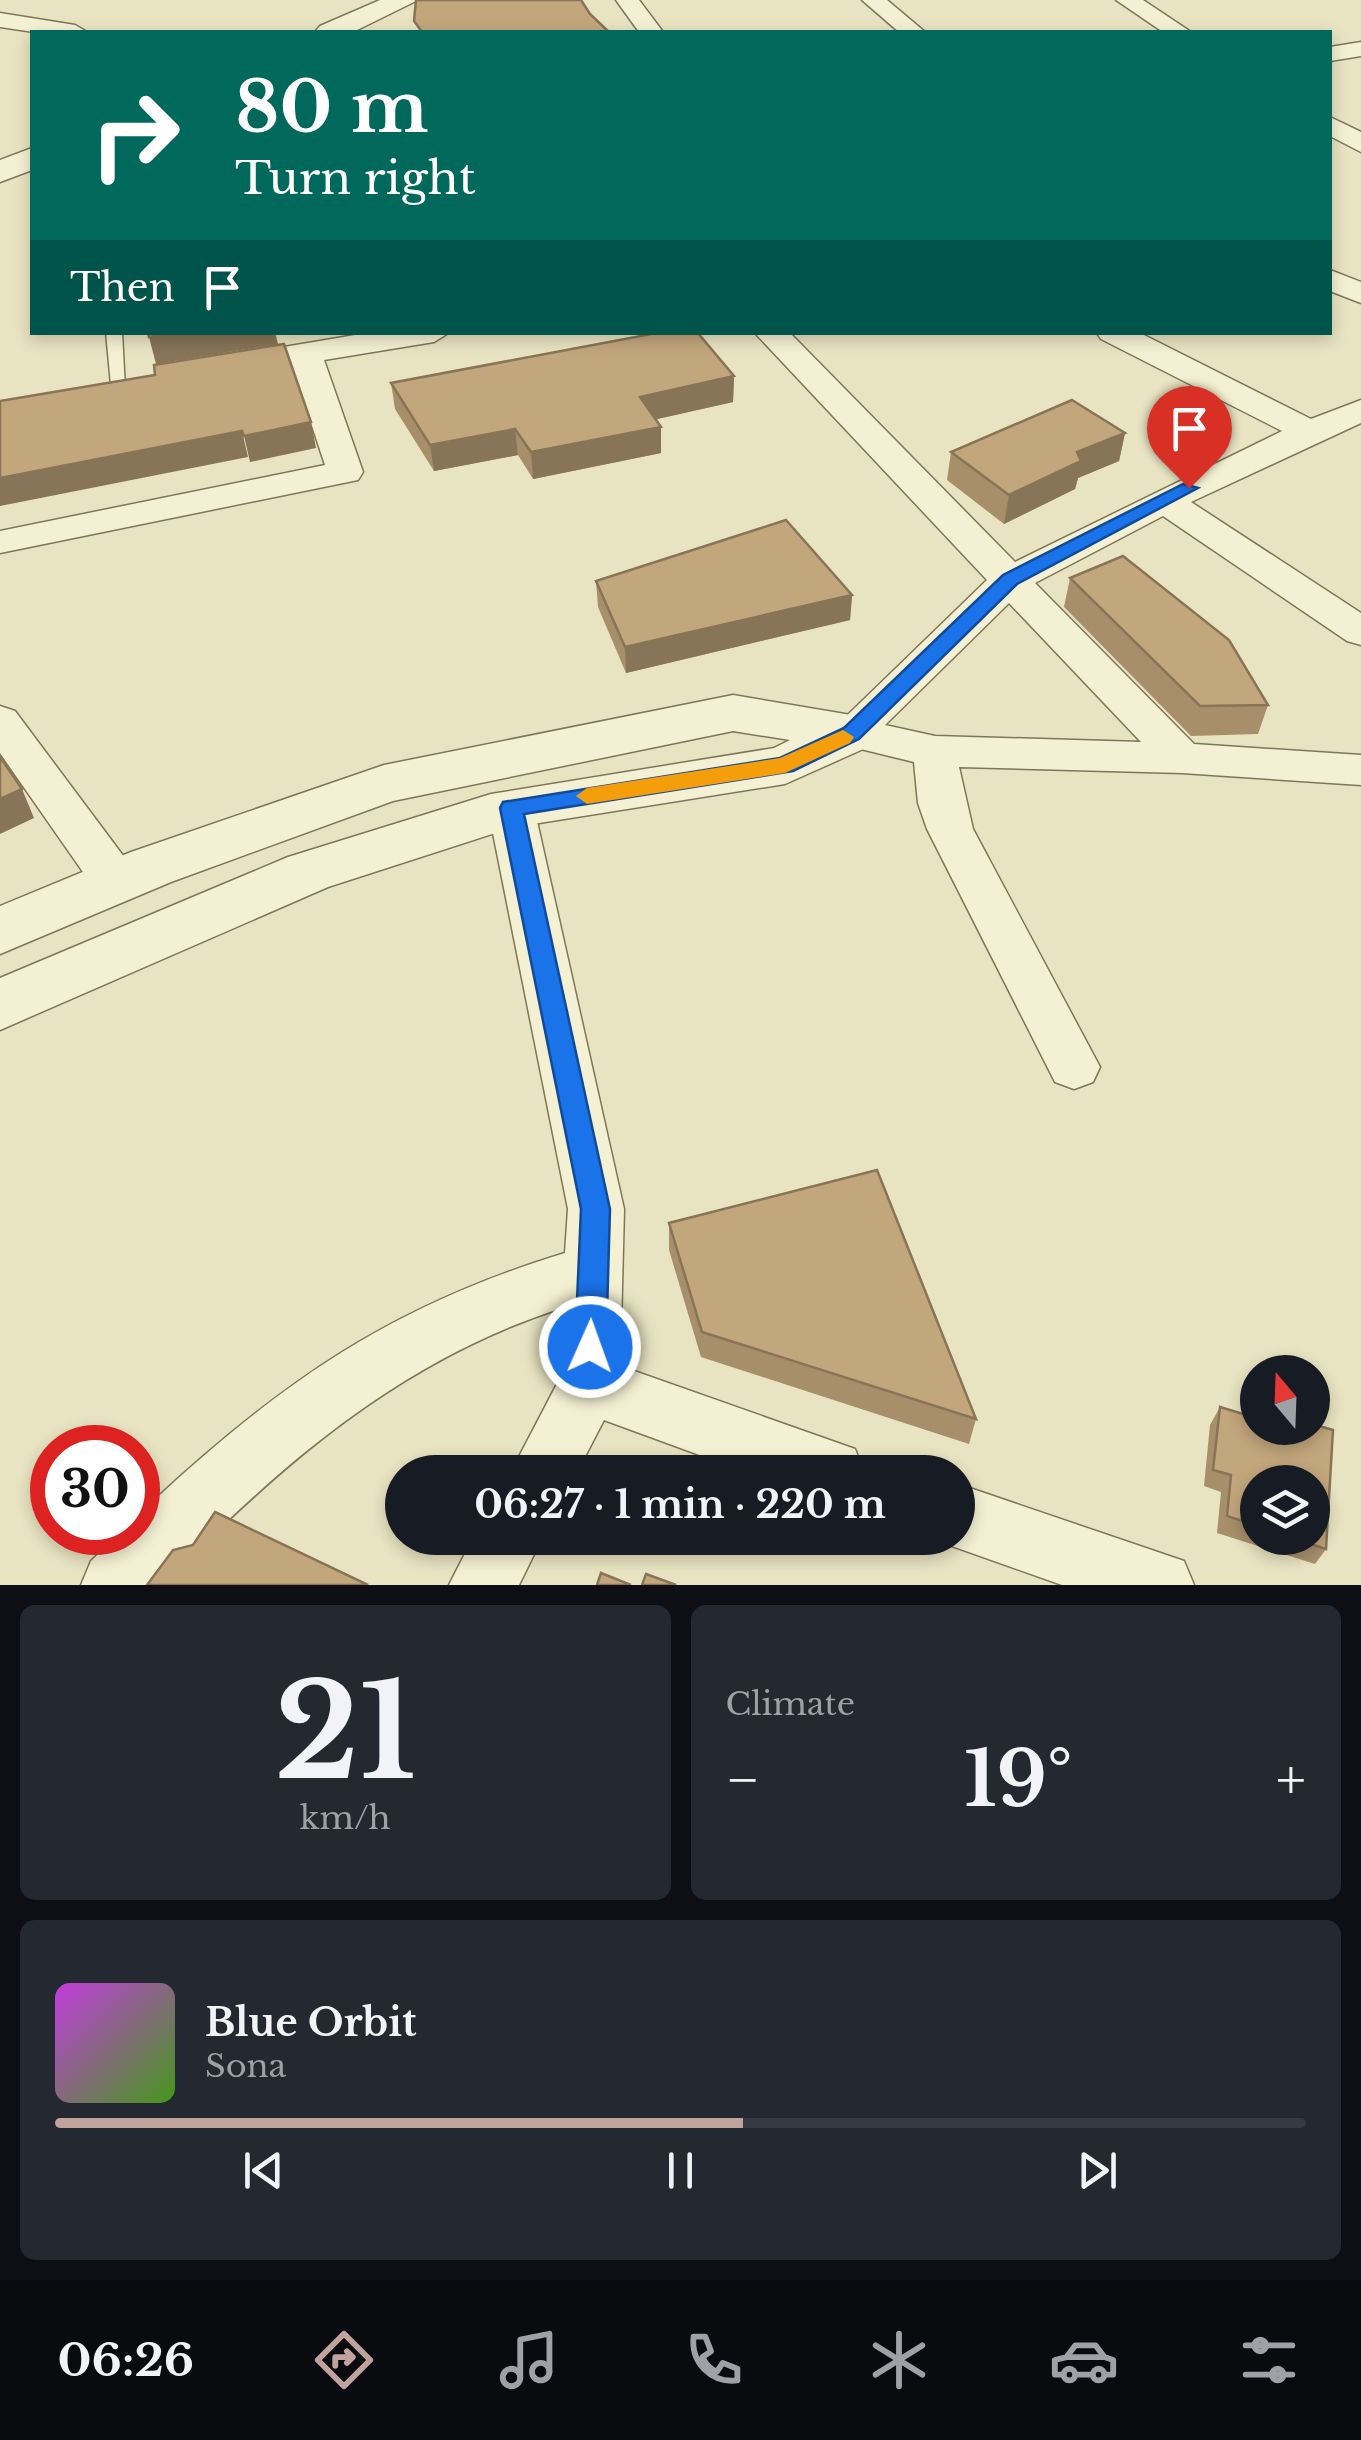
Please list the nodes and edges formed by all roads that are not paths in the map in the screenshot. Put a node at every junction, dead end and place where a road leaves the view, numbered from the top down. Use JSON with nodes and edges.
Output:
{"nodes":[{"id":1,"x":404,"y":0,"type":"edge"},
{"id":2,"x":627,"y":0,"type":"edge"},
{"id":3,"x":873,"y":0,"type":"edge"},
{"id":4,"x":1127,"y":0,"type":"edge"},
{"id":5,"x":0,"y":20,"type":"edge"},
{"id":6,"x":62,"y":30,"type":"edge"},
{"id":7,"x":341,"y":30,"type":"edge"},
{"id":8,"x":650,"y":30,"type":"edge"},
{"id":9,"x":910,"y":30,"type":"edge"},
{"id":10,"x":1176,"y":30,"type":"edge"},
{"id":11,"x":1361,"y":49,"type":"edge"},
{"id":12,"x":1332,"y":54,"type":"edge"},
{"id":13,"x":1332,"y":126,"type":"edge"},
{"id":14,"x":1361,"y":144,"type":"edge"},
{"id":15,"x":30,"y":159,"type":"edge"},
{"id":16,"x":0,"y":172,"type":"edge"},
{"id":17,"x":1332,"y":279,"type":"edge"},
{"id":18,"x":1361,"y":294,"type":"edge"},
{"id":19,"x":114,"y":335,"type":"edge"},
{"id":20,"x":401,"y":335,"type":"edge"},
{"id":21,"x":773,"y":335,"type":"edge"},
{"id":22,"x":1118,"y":335,"type":"edge"},
{"id":23,"x":346,"y":340,"type":"edge"},
{"id":24,"x":305,"y":354,"type":"junction"},
{"id":25,"x":249,"y":363,"type":"edge"},
{"id":26,"x":156,"y":378,"type":"edge"},
{"id":27,"x":119,"y":384,"type":"junction"},
{"id":28,"x":85,"y":390,"type":"edge"},
{"id":29,"x":1361,"y":410,"type":"edge"},
{"id":30,"x":1311,"y":432,"type":"junction"},
{"id":31,"x":1165,"y":501,"type":"junction"},
{"id":32,"x":0,"y":542,"type":"edge"},
{"id":33,"x":1010,"y":580,"type":"junction"},
{"id":34,"x":1361,"y":632,"type":"edge"},
{"id":35,"x":0,"y":721,"type":"edge"},
{"id":36,"x":851,"y":733,"type":"junction"},
{"id":37,"x":935,"y":750,"type":"junction"},
{"id":38,"x":1182,"y":758,"type":"junction"},
{"id":39,"x":1361,"y":770,"type":"edge"},
{"id":40,"x":511,"y":808,"type":"junction"},
{"id":41,"x":116,"y":882,"type":"junction"},
{"id":42,"x":0,"y":931,"type":"edge"},
{"id":43,"x":0,"y":1005,"type":"edge"},
{"id":44,"x":1074,"y":1067,"type":"dead end"},
{"id":45,"x":594,"y":1271,"type":"junction"},
{"id":46,"x":589,"y":1386,"type":"junction"},
{"id":47,"x":552,"y":1455,"type":"edge"},
{"id":48,"x":784,"y":1455,"type":"edge"},
{"id":49,"x":975,"y":1524,"type":"edge"},
{"id":50,"x":499,"y":1555,"type":"edge"},
{"id":51,"x":115,"y":1585,"type":"edge"},
{"id":52,"x":484,"y":1585,"type":"edge"},
{"id":53,"x":1160,"y":1585,"type":"edge"}],
"edges":[{"from":1,"to":7,"type":"street"},
{"from":2,"to":8,"type":"street"},
{"from":3,"to":9,"type":"street"},
{"from":4,"to":10,"type":"street"},
{"from":5,"to":6,"type":"street"},
{"from":11,"to":12,"type":"street"},
{"from":13,"to":14,"type":"street"},
{"from":15,"to":16,"type":"street"},
{"from":17,"to":18,"type":"street"},
{"from":19,"to":27,"type":"lane"},
{"from":20,"to":23,"type":"street"},
{"from":21,"to":33,"type":"street"},
{"from":22,"to":30,"type":"street"},
{"from":23,"to":24,"type":"street"},
{"from":24,"to":25,"type":"street"},
{"from":24,"to":32,"type":"street"},
{"from":26,"to":27,"type":"street"},
{"from":27,"to":28,"type":"street"},
{"from":29,"to":30,"type":"street"},
{"from":30,"to":31,"type":"street"},
{"from":31,"to":33,"type":"street"},
{"from":31,"to":34,"type":"street"},
{"from":33,"to":36,"type":"street"},
{"from":33,"to":38,"type":"street"},
{"from":35,"to":41,"type":"street"},
{"from":36,"to":37,"type":"street"},
{"from":36,"to":40,"type":"street"},
{"from":36,"to":41,"type":"street"},
{"from":37,"to":38,"type":"street"},
{"from":37,"to":44,"type":"street"},
{"from":38,"to":39,"type":"street"},
{"from":40,"to":43,"type":"street"},
{"from":40,"to":45,"type":"street"},
{"from":41,"to":42,"type":"street"},
{"from":45,"to":46,"type":"street"},
{"from":45,"to":51,"type":"street"},
{"from":46,"to":47,"type":"street"},
{"from":46,"to":48,"type":"street"},
{"from":49,"to":53,"type":"street"},
{"from":50,"to":52,"type":"street"}]}
